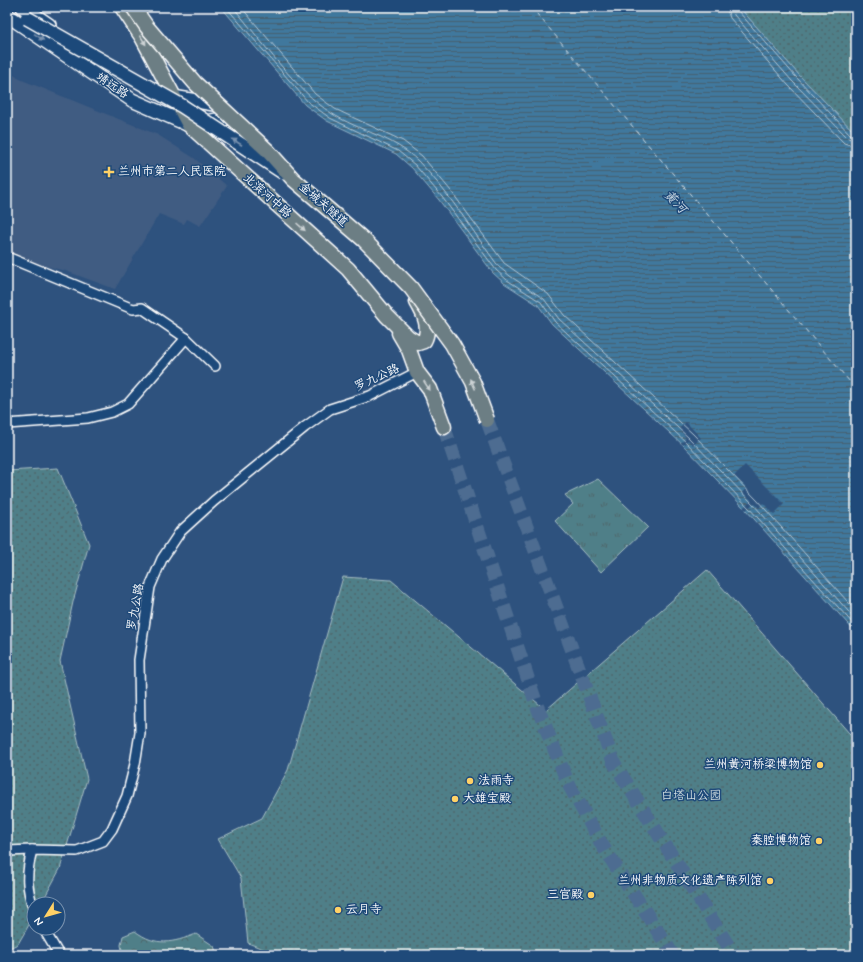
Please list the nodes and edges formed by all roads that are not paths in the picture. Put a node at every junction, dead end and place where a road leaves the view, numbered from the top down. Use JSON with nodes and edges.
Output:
{"nodes":[{"id":1,"x":9,"y":7,"type":"edge"},
{"id":2,"x":122,"y":7,"type":"edge"},
{"id":3,"x":133,"y":7,"type":"edge"},
{"id":4,"x":136,"y":7,"type":"edge"},
{"id":5,"x":25,"y":13,"type":"edge"},
{"id":6,"x":7,"y":15,"type":"edge"},
{"id":7,"x":173,"y":97,"type":"junction"},
{"id":8,"x":214,"y":104,"type":"junction"},
{"id":9,"x":228,"y":118,"type":"junction"},
{"id":10,"x":190,"y":125,"type":"junction"},
{"id":11,"x":293,"y":179,"type":"junction"},
{"id":12,"x":7,"y":257,"type":"edge"},
{"id":13,"x":387,"y":316,"type":"junction"},
{"id":14,"x":186,"y":338,"type":"junction"},
{"id":15,"x":215,"y":366,"type":"dead end"},
{"id":16,"x":417,"y":372,"type":"junction"},
{"id":17,"x":488,"y":420,"type":"tunnel mouth"},
{"id":18,"x":7,"y":424,"type":"edge"},
{"id":19,"x":444,"y":427,"type":"tunnel mouth"},
{"id":20,"x":32,"y":850,"type":"junction"},
{"id":21,"x":7,"y":851,"type":"edge"},
{"id":22,"x":29,"y":896,"type":"edge"},
{"id":23,"x":48,"y":936,"type":"edge"},
{"id":24,"x":59,"y":955,"type":"edge"}],
"edges":[{"from":1,"to":5,"type":"main road"},
{"from":2,"to":7,"type":"main road","name":"北滨河中路","one_way":true},
{"from":3,"to":11,"type":"main road","name":"金城关隧道","bridge":true},
{"from":4,"to":8,"type":"main road"},
{"from":5,"to":7,"type":"main road","name":"靖远路"},
{"from":11,"to":5,"type":"main road","one_way":true,"bridge":true},
{"from":6,"to":10,"type":"main road","name":"靖远路","one_way":true},
{"from":7,"to":8,"type":"main road","name":"靖远路"},
{"from":7,"to":10,"type":"main road","name":"北滨河中路"},
{"from":8,"to":9,"type":"main road"},
{"from":9,"to":10,"type":"main road"},
{"from":9,"to":13,"type":"main road"},
{"from":10,"to":13,"type":"main road","name":"北滨河中路","one_way":true},
{"from":17,"to":11,"type":"main road","name":"金城关隧道","one_way":true,"bridge":true},
{"from":12,"to":14,"type":"street"},
{"from":13,"to":16,"type":"main road"},
{"from":14,"to":15,"type":"street"},
{"from":14,"to":18,"type":"street"},
{"from":16,"to":19,"type":"main road","one_way":true},
{"from":16,"to":20,"type":"street","name":"罗九公路"},
{"from":20,"to":21,"type":"street","name":"罗九公路"},
{"from":20,"to":22,"type":"street"},
{"from":23,"to":24,"type":"street"}]}
